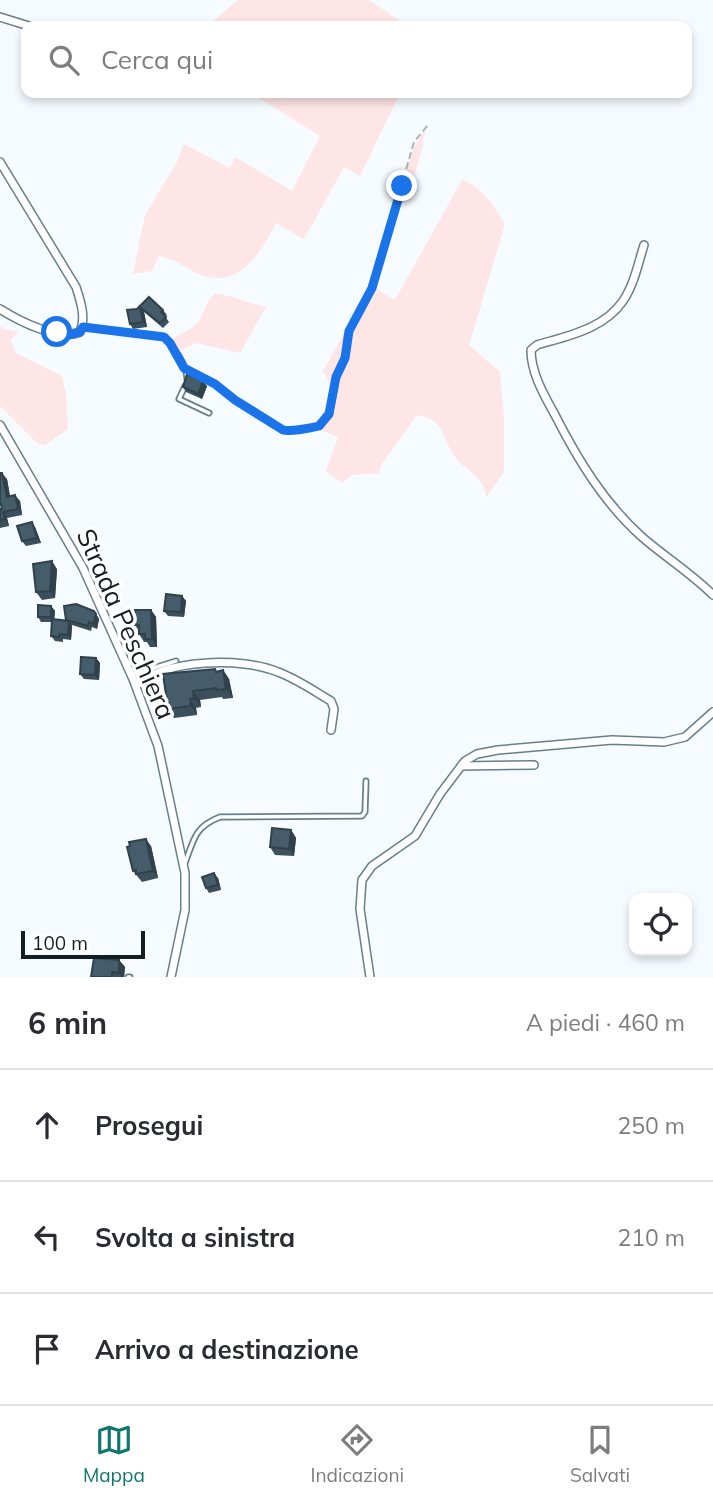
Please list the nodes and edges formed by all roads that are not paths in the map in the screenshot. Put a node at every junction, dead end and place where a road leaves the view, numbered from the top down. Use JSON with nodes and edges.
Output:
{"nodes":[{"id":1,"x":0,"y":18,"type":"edge"},
{"id":2,"x":21,"y":24,"type":"edge"},
{"id":3,"x":0,"y":162,"type":"edge"},
{"id":4,"x":644,"y":245,"type":"dead end"},
{"id":5,"x":0,"y":309,"type":"edge"},
{"id":6,"x":83,"y":327,"type":"junction"},
{"id":7,"x":209,"y":413,"type":"dead end"},
{"id":8,"x":0,"y":425,"type":"edge"},
{"id":9,"x":713,"y":595,"type":"edge"},
{"id":10,"x":176,"y":661,"type":"dead end"},
{"id":11,"x":131,"y":675,"type":"junction"},
{"id":12,"x":135,"y":685,"type":"junction"},
{"id":13,"x":713,"y":712,"type":"edge"},
{"id":14,"x":331,"y":730,"type":"dead end"},
{"id":15,"x":534,"y":765,"type":"dead end"},
{"id":16,"x":461,"y":766,"type":"junction"},
{"id":17,"x":366,"y":781,"type":"dead end"},
{"id":18,"x":183,"y":866,"type":"junction"},
{"id":19,"x":171,"y":977,"type":"edge"},
{"id":20,"x":370,"y":977,"type":"edge"}],
"edges":[{"from":1,"to":2,"type":"street"},
{"from":3,"to":6,"type":"street"},
{"from":4,"to":9,"type":"street"},
{"from":5,"to":6,"type":"street"},
{"from":6,"to":7,"type":"lane"},
{"from":8,"to":11,"type":"street","name":"Strada Peschiera"},
{"from":10,"to":11,"type":"lane"},
{"from":11,"to":12,"type":"street","name":"Strada Peschiera"},
{"from":12,"to":14,"type":"street"},
{"from":12,"to":18,"type":"street","name":"Strada Peschiera"},
{"from":13,"to":16,"type":"street"},
{"from":15,"to":16,"type":"street"},
{"from":16,"to":20,"type":"street"},
{"from":17,"to":18,"type":"lane"},
{"from":18,"to":19,"type":"street","name":"Strada Peschiera"}]}
